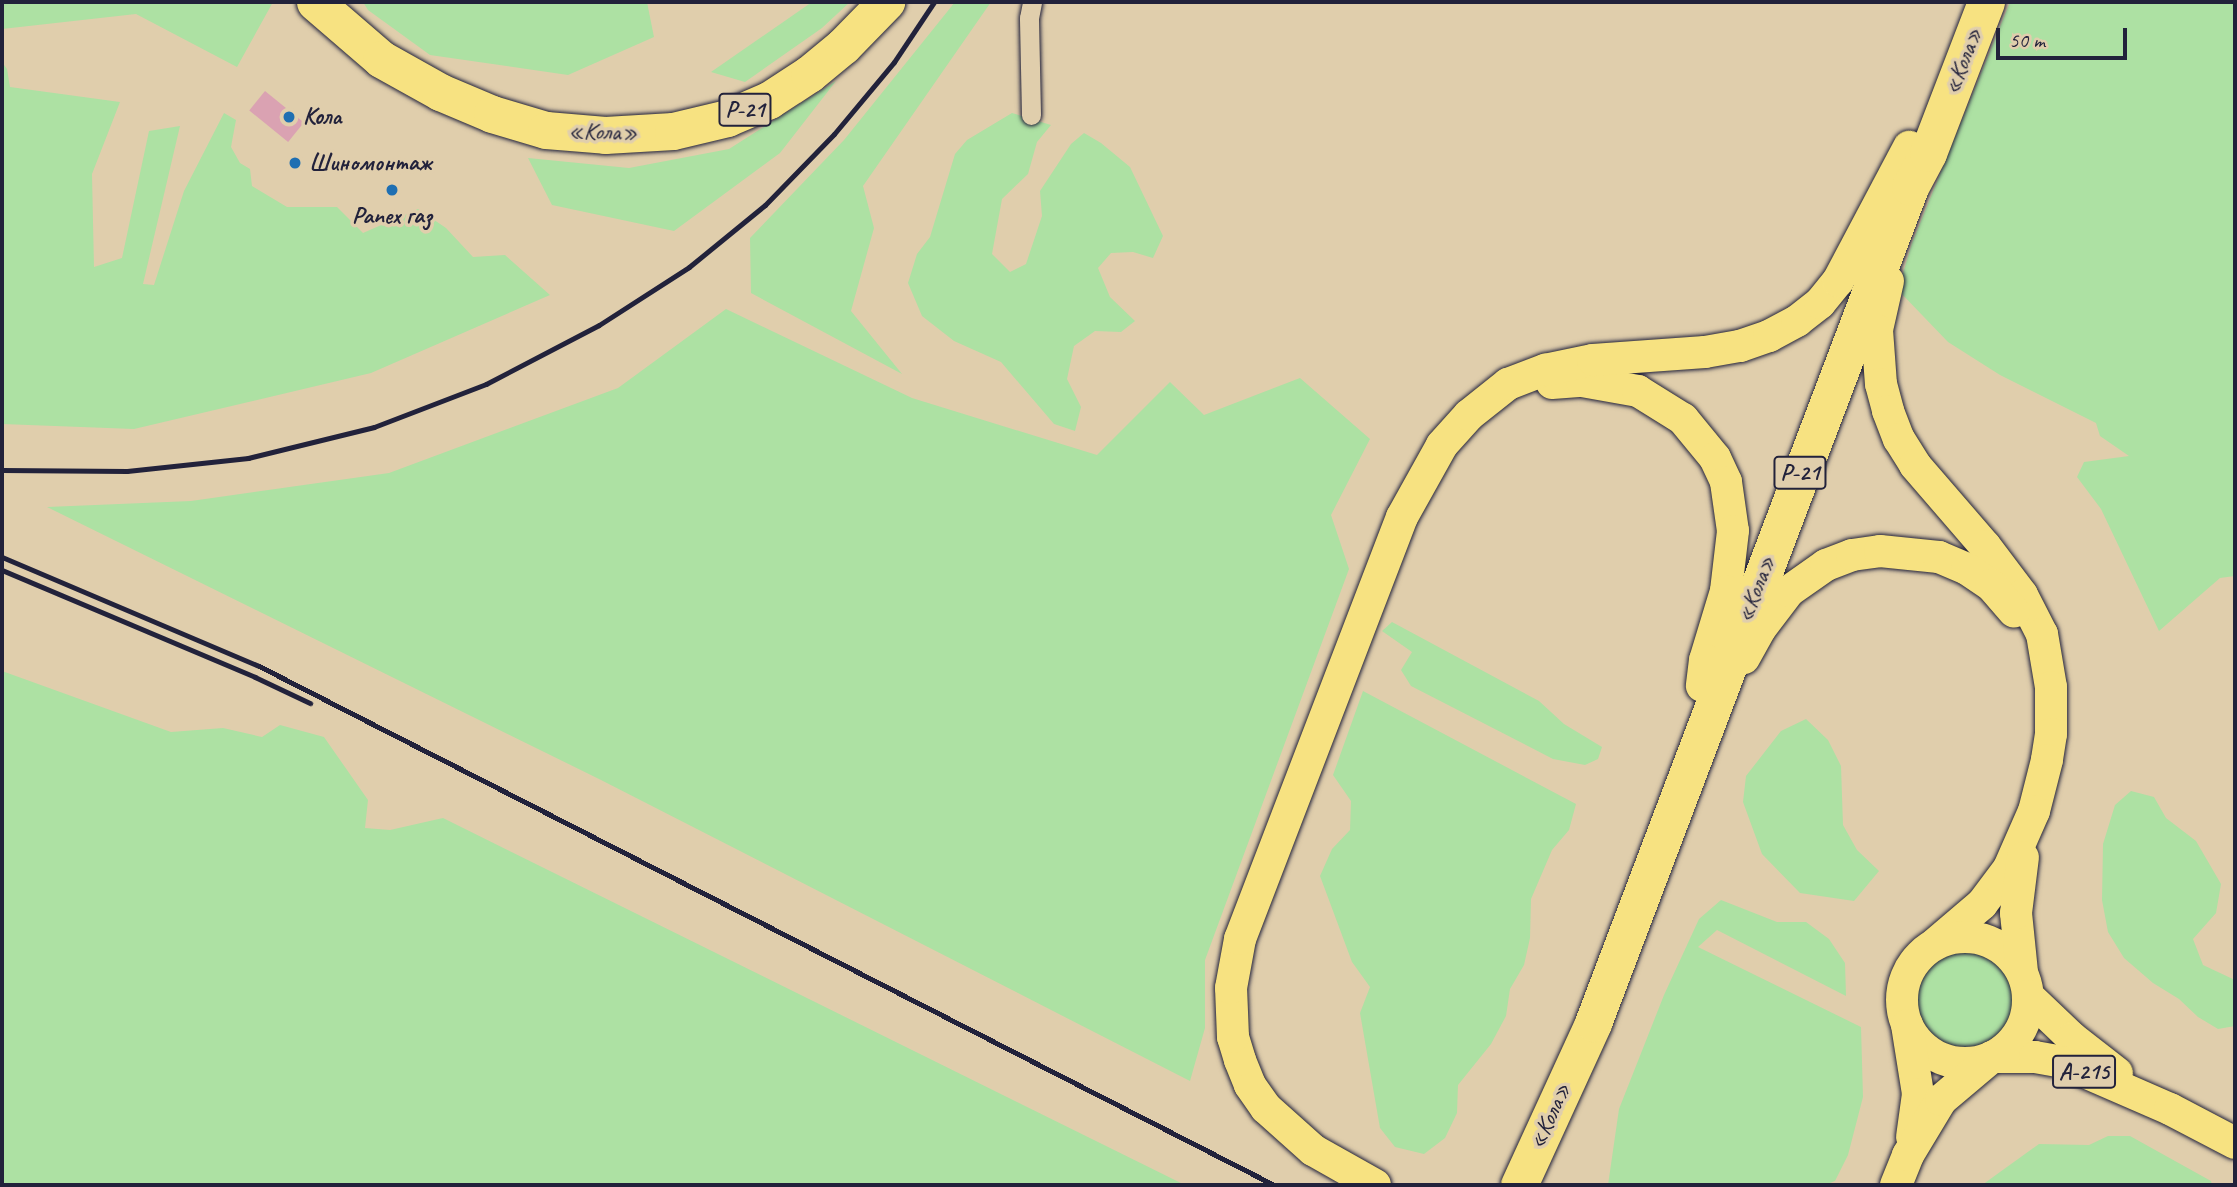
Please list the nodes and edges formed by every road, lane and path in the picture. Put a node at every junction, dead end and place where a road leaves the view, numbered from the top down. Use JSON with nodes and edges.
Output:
{"nodes":[{"id":1,"x":315,"y":2,"type":"edge"},
{"id":2,"x":886,"y":2,"type":"edge"},
{"id":3,"x":1032,"y":2,"type":"edge"},
{"id":4,"x":1966,"y":2,"type":"edge"},
{"id":5,"x":1986,"y":2,"type":"edge"},
{"id":6,"x":1031,"y":115,"type":"dead end"},
{"id":7,"x":1918,"y":150,"type":"junction"},
{"id":8,"x":1469,"y":415,"type":"junction"},
{"id":9,"x":2048,"y":663,"type":"junction"},
{"id":10,"x":1702,"y":685,"type":"junction"},
{"id":11,"x":1681,"y":796,"type":"junction"},
{"id":12,"x":2030,"y":821,"type":"junction"},
{"id":13,"x":1935,"y":944,"type":"junction"},
{"id":14,"x":2025,"y":984,"type":"junction"},
{"id":15,"x":1907,"y":1023,"type":"junction"},
{"id":16,"x":1992,"y":1057,"type":"junction"},
{"id":17,"x":2170,"y":1109,"type":"junction"},
{"id":18,"x":2235,"y":1143,"type":"edge"},
{"id":19,"x":1908,"y":1155,"type":"junction"},
{"id":20,"x":1521,"y":1181,"type":"edge"},
{"id":21,"x":1375,"y":1185,"type":"edge"},
{"id":22,"x":1896,"y":1185,"type":"edge"}],
"edges":[{"from":1,"to":2,"type":"highway","name":"«Кола»","number":"Р-21"},
{"from":3,"to":6,"type":"street"},
{"from":4,"to":7,"type":"highway","name":"«Кола»","number":"Р-21"},
{"from":5,"to":7,"type":"highway","name":"«Кола»","number":"Р-21"},
{"from":7,"to":8,"type":"main road"},
{"from":7,"to":9,"type":"main road"},
{"from":7,"to":10,"type":"highway","name":"«Кола»","number":"Р-21"},
{"from":7,"to":11,"type":"highway","name":"«Кола»","number":"Р-21"},
{"from":8,"to":10,"type":"main road"},
{"from":8,"to":21,"type":"main road"},
{"from":9,"to":11,"type":"main road"},
{"from":9,"to":12,"type":"main road"},
{"from":10,"to":20,"type":"highway","name":"«Кола»","number":"Р-21"},
{"from":11,"to":20,"type":"highway","name":"«Кола»","number":"Р-21"},
{"from":12,"to":13,"type":"main road"},
{"from":12,"to":14,"type":"main road"},
{"from":13,"to":14,"type":"main road"},
{"from":13,"to":15,"type":"main road"},
{"from":14,"to":16,"type":"main road"},
{"from":14,"to":17,"type":"main road","number":"А-215"},
{"from":15,"to":16,"type":"main road"},
{"from":15,"to":19,"type":"main road"},
{"from":16,"to":17,"type":"main road","number":"А-215"},
{"from":16,"to":19,"type":"main road"},
{"from":17,"to":18,"type":"main road","number":"А-215"},
{"from":19,"to":22,"type":"main road"}]}
